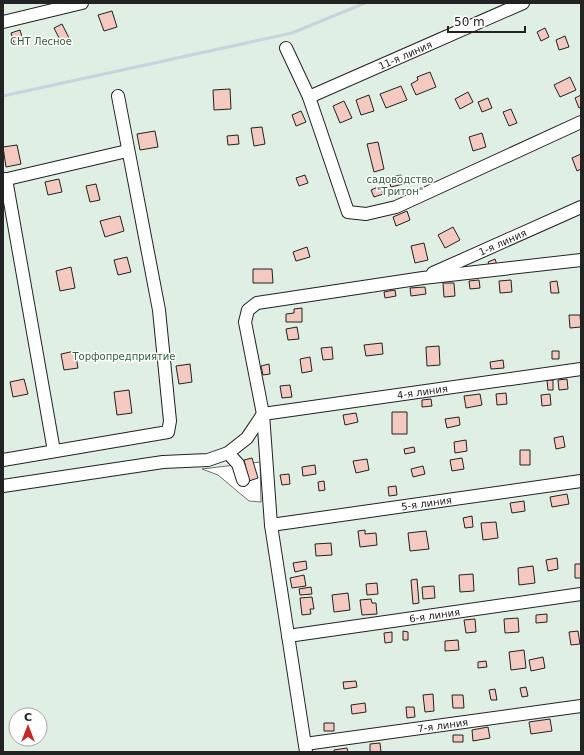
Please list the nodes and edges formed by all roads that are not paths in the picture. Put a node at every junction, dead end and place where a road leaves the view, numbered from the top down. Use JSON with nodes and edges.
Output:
{"nodes":[{"id":1,"x":82,"y":3,"type":"edge"},
{"id":2,"x":523,"y":3,"type":"edge"},
{"id":3,"x":3,"y":22,"type":"edge"},
{"id":4,"x":286,"y":48,"type":"dead end"},
{"id":5,"x":118,"y":96,"type":"dead end"},
{"id":6,"x":309,"y":97,"type":"junction"},
{"id":7,"x":581,"y":122,"type":"edge"},
{"id":8,"x":127,"y":151,"type":"junction"},
{"id":9,"x":5,"y":180,"type":"edge"},
{"id":10,"x":581,"y":207,"type":"edge"},
{"id":11,"x":581,"y":260,"type":"edge"},
{"id":12,"x":423,"y":278,"type":"junction"},
{"id":13,"x":581,"y":369,"type":"edge"},
{"id":14,"x":264,"y":414,"type":"junction"},
{"id":15,"x":54,"y":451,"type":"junction"},
{"id":16,"x":228,"y":453,"type":"junction"},
{"id":17,"x":3,"y":460,"type":"edge"},
{"id":18,"x":243,"y":480,"type":"dead end"},
{"id":19,"x":581,"y":481,"type":"edge"},
{"id":20,"x":3,"y":486,"type":"edge"},
{"id":21,"x":271,"y":525,"type":"junction"},
{"id":22,"x":581,"y":594,"type":"edge"},
{"id":23,"x":288,"y":636,"type":"junction"},
{"id":24,"x":581,"y":706,"type":"edge"},
{"id":25,"x":305,"y":748,"type":"edge"}],
"edges":[{"from":1,"to":3,"type":"street"},
{"from":2,"to":6,"type":"street","name":"11-я линия"},
{"from":4,"to":6,"type":"street"},
{"from":5,"to":8,"type":"street"},
{"from":6,"to":7,"type":"street"},
{"from":8,"to":9,"type":"street"},
{"from":8,"to":15,"type":"street"},
{"from":9,"to":15,"type":"street"},
{"from":10,"to":12,"type":"street","name":"1-я линия"},
{"from":11,"to":12,"type":"street"},
{"from":12,"to":14,"type":"street"},
{"from":13,"to":14,"type":"street","name":"4-я линия"},
{"from":14,"to":16,"type":"street"},
{"from":14,"to":21,"type":"street"},
{"from":15,"to":17,"type":"street"},
{"from":16,"to":18,"type":"street"},
{"from":16,"to":20,"type":"street"},
{"from":19,"to":21,"type":"street","name":"5-я линия"},
{"from":21,"to":23,"type":"street"},
{"from":22,"to":23,"type":"street","name":"6-я линия"},
{"from":23,"to":25,"type":"street"},
{"from":24,"to":25,"type":"street","name":"7-я линия"}]}
